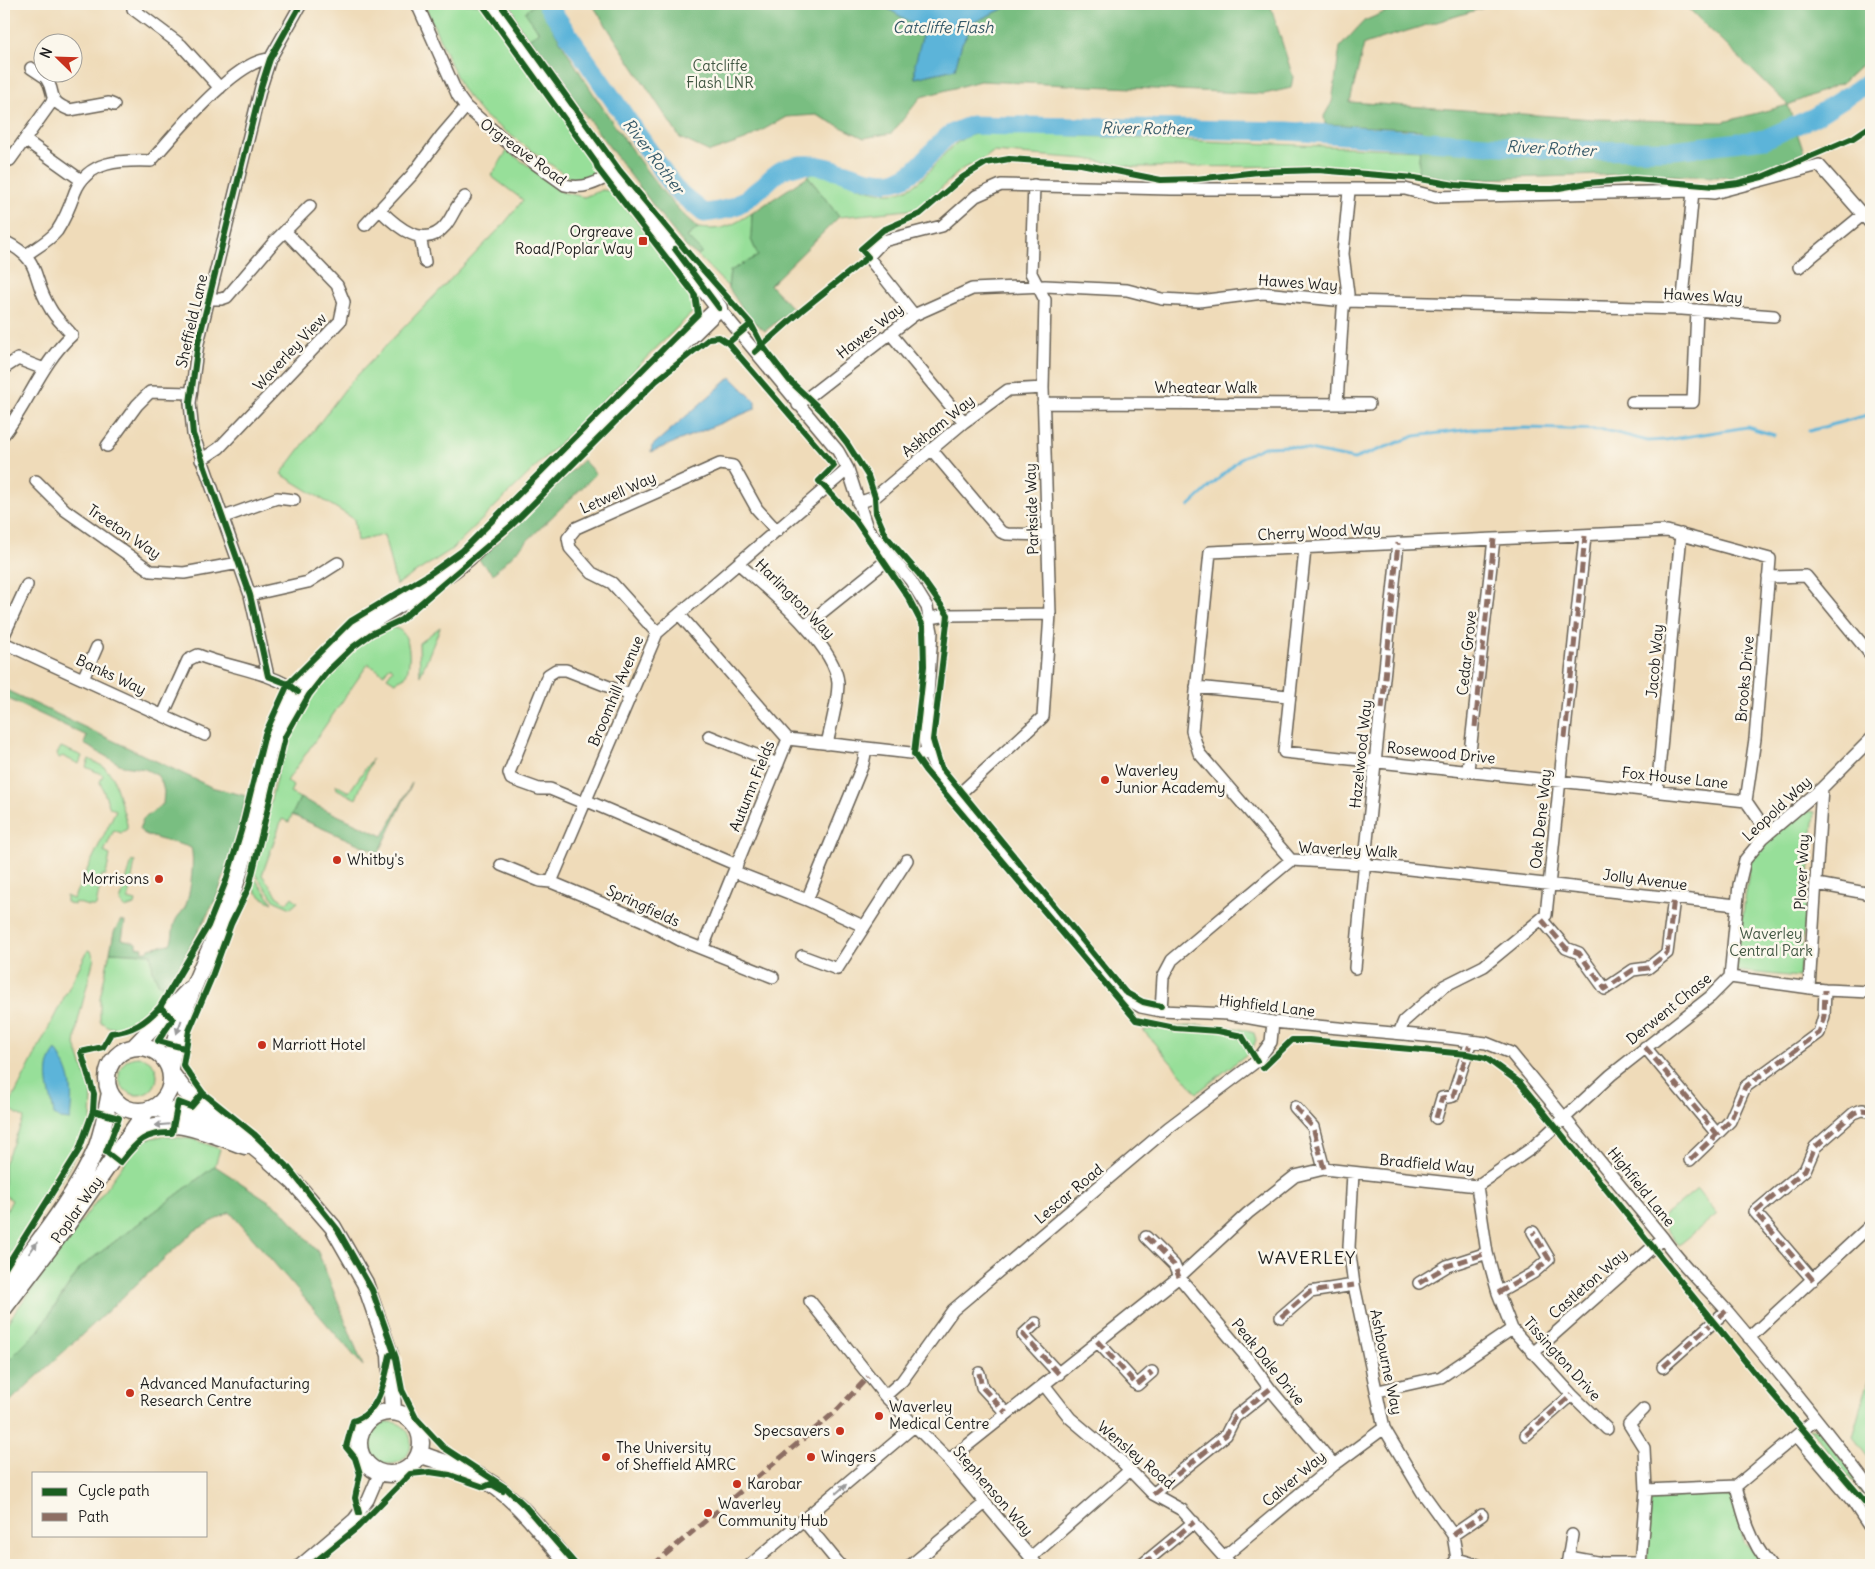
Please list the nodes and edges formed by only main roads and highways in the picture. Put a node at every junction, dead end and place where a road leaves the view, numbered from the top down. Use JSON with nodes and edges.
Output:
{"nodes":[{"id":1,"x":494,"y":4,"type":"edge"},
{"id":2,"x":192,"y":988,"type":"junction"},
{"id":3,"x":134,"y":1047,"type":"junction"},
{"id":4,"x":171,"y":1071,"type":"junction"},
{"id":5,"x":110,"y":1093,"type":"junction"},
{"id":6,"x":151,"y":1109,"type":"junction"},
{"id":7,"x":236,"y":1134,"type":"junction"},
{"id":8,"x":124,"y":1142,"type":"junction"},
{"id":9,"x":259,"y":1151,"type":"junction"},
{"id":10,"x":4,"y":1287,"type":"edge"},
{"id":11,"x":4,"y":1308,"type":"edge"},
{"id":12,"x":393,"y":1412,"type":"junction"},
{"id":13,"x":420,"y":1454,"type":"junction"},
{"id":14,"x":569,"y":1565,"type":"edge"}],
"edges":[{"from":1,"to":2,"type":"main road","name":"Poplar Way"},
{"from":2,"to":3,"type":"main road","name":"Poplar Way"},
{"from":2,"to":4,"type":"main road","name":"Poplar Way","one_way":true},
{"from":3,"to":4,"type":"main road"},
{"from":3,"to":5,"type":"main road","name":"Poplar Way"},
{"from":4,"to":6,"type":"main road","name":"Poplar Way"},
{"from":4,"to":7,"type":"main road"},
{"from":5,"to":6,"type":"main road"},
{"from":10,"to":5,"type":"main road","name":"Poplar Way","one_way":true},
{"from":6,"to":7,"type":"main road"},
{"from":6,"to":8,"type":"main road","name":"Poplar Way"},
{"from":7,"to":9,"type":"main road"},
{"from":9,"to":8,"type":"main road","one_way":true},
{"from":8,"to":11,"type":"main road","name":"Poplar Way"},
{"from":9,"to":12,"type":"main road"},
{"from":12,"to":13,"type":"main road"},
{"from":12,"to":13,"type":"main road"},
{"from":13,"to":14,"type":"main road"}]}
